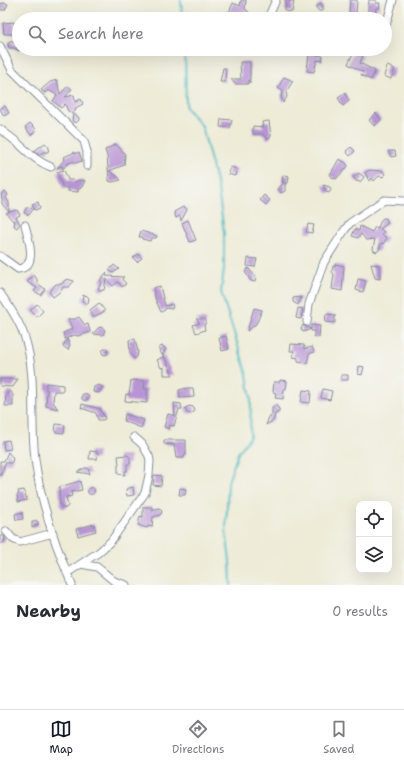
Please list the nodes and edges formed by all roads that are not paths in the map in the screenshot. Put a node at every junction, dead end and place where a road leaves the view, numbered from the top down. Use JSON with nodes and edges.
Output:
{"nodes":[{"id":1,"x":276,"y":0,"type":"edge"},
{"id":2,"x":393,"y":0,"type":"edge"},
{"id":3,"x":271,"y":12,"type":"edge"},
{"id":4,"x":390,"y":12,"type":"edge"},
{"id":5,"x":0,"y":46,"type":"edge"},
{"id":6,"x":0,"y":129,"type":"edge"},
{"id":7,"x":87,"y":166,"type":"dead end"},
{"id":8,"x":51,"y":167,"type":"dead end"},
{"id":9,"x":404,"y":201,"type":"edge"},
{"id":10,"x":24,"y":224,"type":"dead end"},
{"id":11,"x":0,"y":256,"type":"edge"},
{"id":12,"x":0,"y":293,"type":"edge"},
{"id":13,"x":307,"y":322,"type":"dead end"},
{"id":14,"x":134,"y":437,"type":"dead end"},
{"id":15,"x":6,"y":530,"type":"dead end"},
{"id":16,"x":53,"y":533,"type":"junction"},
{"id":17,"x":81,"y":564,"type":"junction"},
{"id":18,"x":67,"y":573,"type":"junction"},
{"id":19,"x":72,"y":585,"type":"edge"},
{"id":20,"x":126,"y":585,"type":"edge"}],
"edges":[{"from":1,"to":3,"type":"street"},
{"from":2,"to":4,"type":"street"},
{"from":5,"to":7,"type":"street"},
{"from":6,"to":8,"type":"street"},
{"from":9,"to":13,"type":"street"},
{"from":10,"to":11,"type":"street"},
{"from":12,"to":16,"type":"street"},
{"from":14,"to":17,"type":"street"},
{"from":15,"to":16,"type":"street"},
{"from":16,"to":18,"type":"street"},
{"from":17,"to":18,"type":"street"},
{"from":17,"to":20,"type":"street"},
{"from":18,"to":19,"type":"street"}]}
